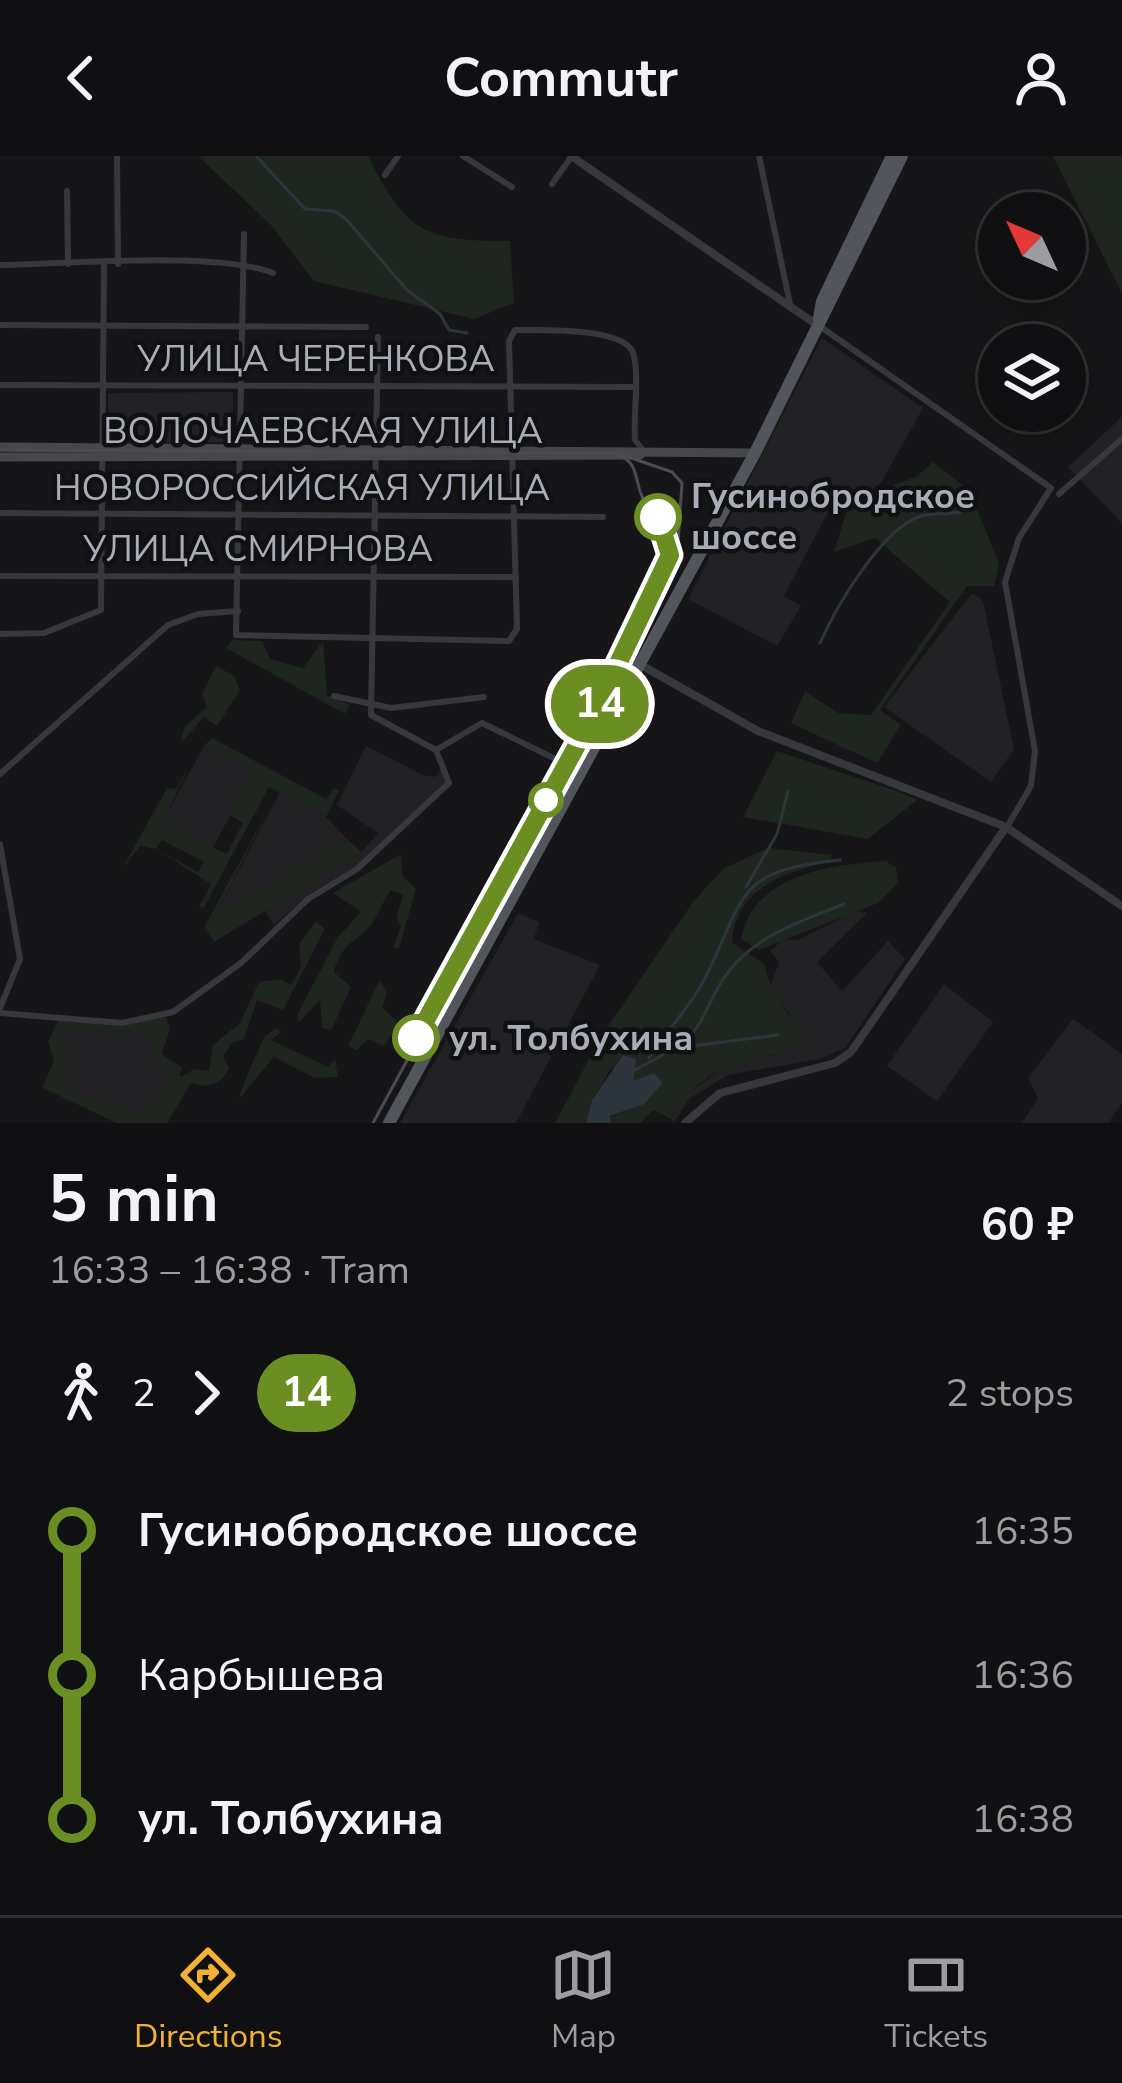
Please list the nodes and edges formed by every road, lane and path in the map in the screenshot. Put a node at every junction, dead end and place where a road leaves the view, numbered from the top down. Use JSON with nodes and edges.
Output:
{"nodes":[{"id":1,"x":117,"y":156,"type":"edge"},
{"id":2,"x":398,"y":156,"type":"edge"},
{"id":3,"x":463,"y":156,"type":"edge"},
{"id":4,"x":571,"y":156,"type":"edge"},
{"id":5,"x":759,"y":156,"type":"edge"},
{"id":6,"x":892,"y":156,"type":"edge"},
{"id":7,"x":902,"y":156,"type":"edge"},
{"id":8,"x":385,"y":175,"type":"dead end"},
{"id":9,"x":551,"y":184,"type":"dead end"},
{"id":10,"x":512,"y":187,"type":"dead end"},
{"id":11,"x":67,"y":190,"type":"dead end"},
{"id":12,"x":244,"y":234,"type":"dead end"},
{"id":13,"x":68,"y":264,"type":"junction"},
{"id":14,"x":118,"y":264,"type":"junction"},
{"id":15,"x":0,"y":265,"type":"edge"},
{"id":16,"x":104,"y":265,"type":"junction"},
{"id":17,"x":241,"y":266,"type":"junction"},
{"id":18,"x":273,"y":273,"type":"dead end"},
{"id":19,"x":790,"y":304,"type":"junction"},
{"id":20,"x":0,"y":325,"type":"edge"},
{"id":21,"x":104,"y":325,"type":"junction"},
{"id":22,"x":818,"y":325,"type":"junction"},
{"id":23,"x":238,"y":326,"type":"junction"},
{"id":24,"x":366,"y":327,"type":"dead end"},
{"id":25,"x":378,"y":337,"type":"dead end"},
{"id":26,"x":104,"y":385,"type":"junction"},
{"id":27,"x":0,"y":386,"type":"edge"},
{"id":28,"x":239,"y":386,"type":"junction"},
{"id":29,"x":376,"y":386,"type":"junction"},
{"id":30,"x":510,"y":387,"type":"junction"},
{"id":31,"x":632,"y":387,"type":"junction"},
{"id":32,"x":1122,"y":439,"type":"edge"},
{"id":33,"x":0,"y":447,"type":"edge"},
{"id":34,"x":104,"y":452,"type":"junction"},
{"id":35,"x":755,"y":452,"type":"junction"},
{"id":36,"x":240,"y":453,"type":"junction"},
{"id":37,"x":376,"y":453,"type":"junction"},
{"id":38,"x":512,"y":453,"type":"junction"},
{"id":39,"x":645,"y":453,"type":"junction"},
{"id":40,"x":0,"y":457,"type":"edge"},
{"id":41,"x":1059,"y":494,"type":"dead end"},
{"id":42,"x":0,"y":513,"type":"edge"},
{"id":43,"x":375,"y":513,"type":"junction"},
{"id":44,"x":101,"y":514,"type":"junction"},
{"id":45,"x":239,"y":515,"type":"junction"},
{"id":46,"x":514,"y":515,"type":"junction"},
{"id":47,"x":603,"y":517,"type":"dead end"},
{"id":48,"x":0,"y":576,"type":"edge"},
{"id":49,"x":238,"y":576,"type":"junction"},
{"id":50,"x":374,"y":576,"type":"junction"},
{"id":51,"x":102,"y":577,"type":"junction"},
{"id":52,"x":517,"y":577,"type":"junction"},
{"id":53,"x":238,"y":611,"type":"junction"},
{"id":54,"x":0,"y":634,"type":"edge"},
{"id":55,"x":374,"y":638,"type":"junction"},
{"id":56,"x":641,"y":665,"type":"junction"},
{"id":57,"x":334,"y":696,"type":"dead end"},
{"id":58,"x":484,"y":698,"type":"dead end"},
{"id":59,"x":371,"y":705,"type":"junction"},
{"id":60,"x":436,"y":750,"type":"junction"},
{"id":61,"x":581,"y":772,"type":"junction"},
{"id":62,"x":0,"y":774,"type":"edge"},
{"id":63,"x":1006,"y":827,"type":"junction"},
{"id":64,"x":0,"y":844,"type":"edge"},
{"id":65,"x":1122,"y":906,"type":"edge"},
{"id":66,"x":0,"y":1011,"type":"edge"},
{"id":67,"x":389,"y":1123,"type":"edge"},
{"id":68,"x":685,"y":1123,"type":"edge"}],
"edges":[{"from":1,"to":14,"type":"street"},
{"from":2,"to":8,"type":"street"},
{"from":3,"to":10,"type":"street"},
{"from":4,"to":9,"type":"street"},
{"from":4,"to":19,"type":"street"},
{"from":5,"to":19,"type":"street"},
{"from":6,"to":22,"type":"main road"},
{"from":7,"to":22,"type":"main road"},
{"from":11,"to":13,"type":"street"},
{"from":12,"to":17,"type":"street"},
{"from":13,"to":15,"type":"street"},
{"from":13,"to":16,"type":"street"},
{"from":14,"to":16,"type":"street"},
{"from":14,"to":17,"type":"street"},
{"from":16,"to":21,"type":"street"},
{"from":17,"to":18,"type":"street"},
{"from":17,"to":23,"type":"street"},
{"from":19,"to":22,"type":"street"},
{"from":20,"to":21,"type":"street"},
{"from":21,"to":23,"type":"street"},
{"from":21,"to":26,"type":"street"},
{"from":22,"to":35,"type":"main road"},
{"from":22,"to":63,"type":"street"},
{"from":23,"to":24,"type":"street"},
{"from":23,"to":28,"type":"street"},
{"from":25,"to":29,"type":"street"},
{"from":26,"to":27,"type":"street","name":"УЛИЦА ЧЕРЕНКОВА"},
{"from":26,"to":28,"type":"street","name":"УЛИЦА ЧЕРЕНКОВА"},
{"from":26,"to":34,"type":"street"},
{"from":28,"to":29,"type":"street","name":"УЛИЦА ЧЕРЕНКОВА"},
{"from":28,"to":36,"type":"street"},
{"from":29,"to":30,"type":"street","name":"УЛИЦА ЧЕРЕНКОВА"},
{"from":29,"to":37,"type":"street"},
{"from":30,"to":31,"type":"street","name":"УЛИЦА ЧЕРЕНКОВА"},
{"from":30,"to":31,"type":"street"},
{"from":30,"to":38,"type":"street"},
{"from":31,"to":39,"type":"street"},
{"from":32,"to":41,"type":"street"},
{"from":33,"to":34,"type":"main road","name":"ВОЛОЧАЕВСКАЯ УЛИЦА"},
{"from":34,"to":36,"type":"main road","name":"ВОЛОЧАЕВСКАЯ УЛИЦА"},
{"from":34,"to":40,"type":"main road","name":"ВОЛОЧАЕВСКАЯ УЛИЦА"},
{"from":34,"to":44,"type":"street"},
{"from":35,"to":39,"type":"main road","name":"ВОЛОЧАЕВСКАЯ УЛИЦА"},
{"from":35,"to":56,"type":"main road"},
{"from":36,"to":37,"type":"main road","name":"ВОЛОЧАЕВСКАЯ УЛИЦА"},
{"from":36,"to":45,"type":"street"},
{"from":37,"to":38,"type":"main road","name":"ВОЛОЧАЕВСКАЯ УЛИЦА"},
{"from":37,"to":43,"type":"street"},
{"from":38,"to":39,"type":"main road","name":"ВОЛОЧАЕВСКАЯ УЛИЦА"},
{"from":38,"to":46,"type":"street"},
{"from":42,"to":44,"type":"street","name":"НОВОРОССИЙСКАЯ УЛИЦА"},
{"from":43,"to":45,"type":"street","name":"НОВОРОССИЙСКАЯ УЛИЦА"},
{"from":43,"to":46,"type":"street","name":"НОВОРОССИЙСКАЯ УЛИЦА"},
{"from":43,"to":50,"type":"street"},
{"from":44,"to":45,"type":"street","name":"НОВОРОССИЙСКАЯ УЛИЦА"},
{"from":44,"to":51,"type":"street"},
{"from":45,"to":49,"type":"street"},
{"from":46,"to":47,"type":"street","name":"НОВОРОССИЙСКАЯ УЛИЦА"},
{"from":46,"to":52,"type":"street"},
{"from":48,"to":51,"type":"street","name":"УЛИЦА СМИРНОВА"},
{"from":49,"to":50,"type":"street","name":"УЛИЦА СМИРНОВА"},
{"from":49,"to":51,"type":"street","name":"УЛИЦА СМИРНОВА"},
{"from":49,"to":53,"type":"street"},
{"from":50,"to":52,"type":"street","name":"УЛИЦА СМИРНОВА"},
{"from":50,"to":55,"type":"street"},
{"from":51,"to":54,"type":"street"},
{"from":52,"to":55,"type":"street"},
{"from":53,"to":55,"type":"street"},
{"from":53,"to":62,"type":"street"},
{"from":55,"to":59,"type":"street"},
{"from":56,"to":61,"type":"main road"},
{"from":56,"to":63,"type":"street"},
{"from":57,"to":59,"type":"street"},
{"from":58,"to":59,"type":"street"},
{"from":59,"to":60,"type":"street"},
{"from":60,"to":61,"type":"street"},
{"from":60,"to":66,"type":"street"},
{"from":61,"to":67,"type":"main road"},
{"from":63,"to":65,"type":"street"},
{"from":63,"to":68,"type":"street"},
{"from":64,"to":66,"type":"street"}]}
